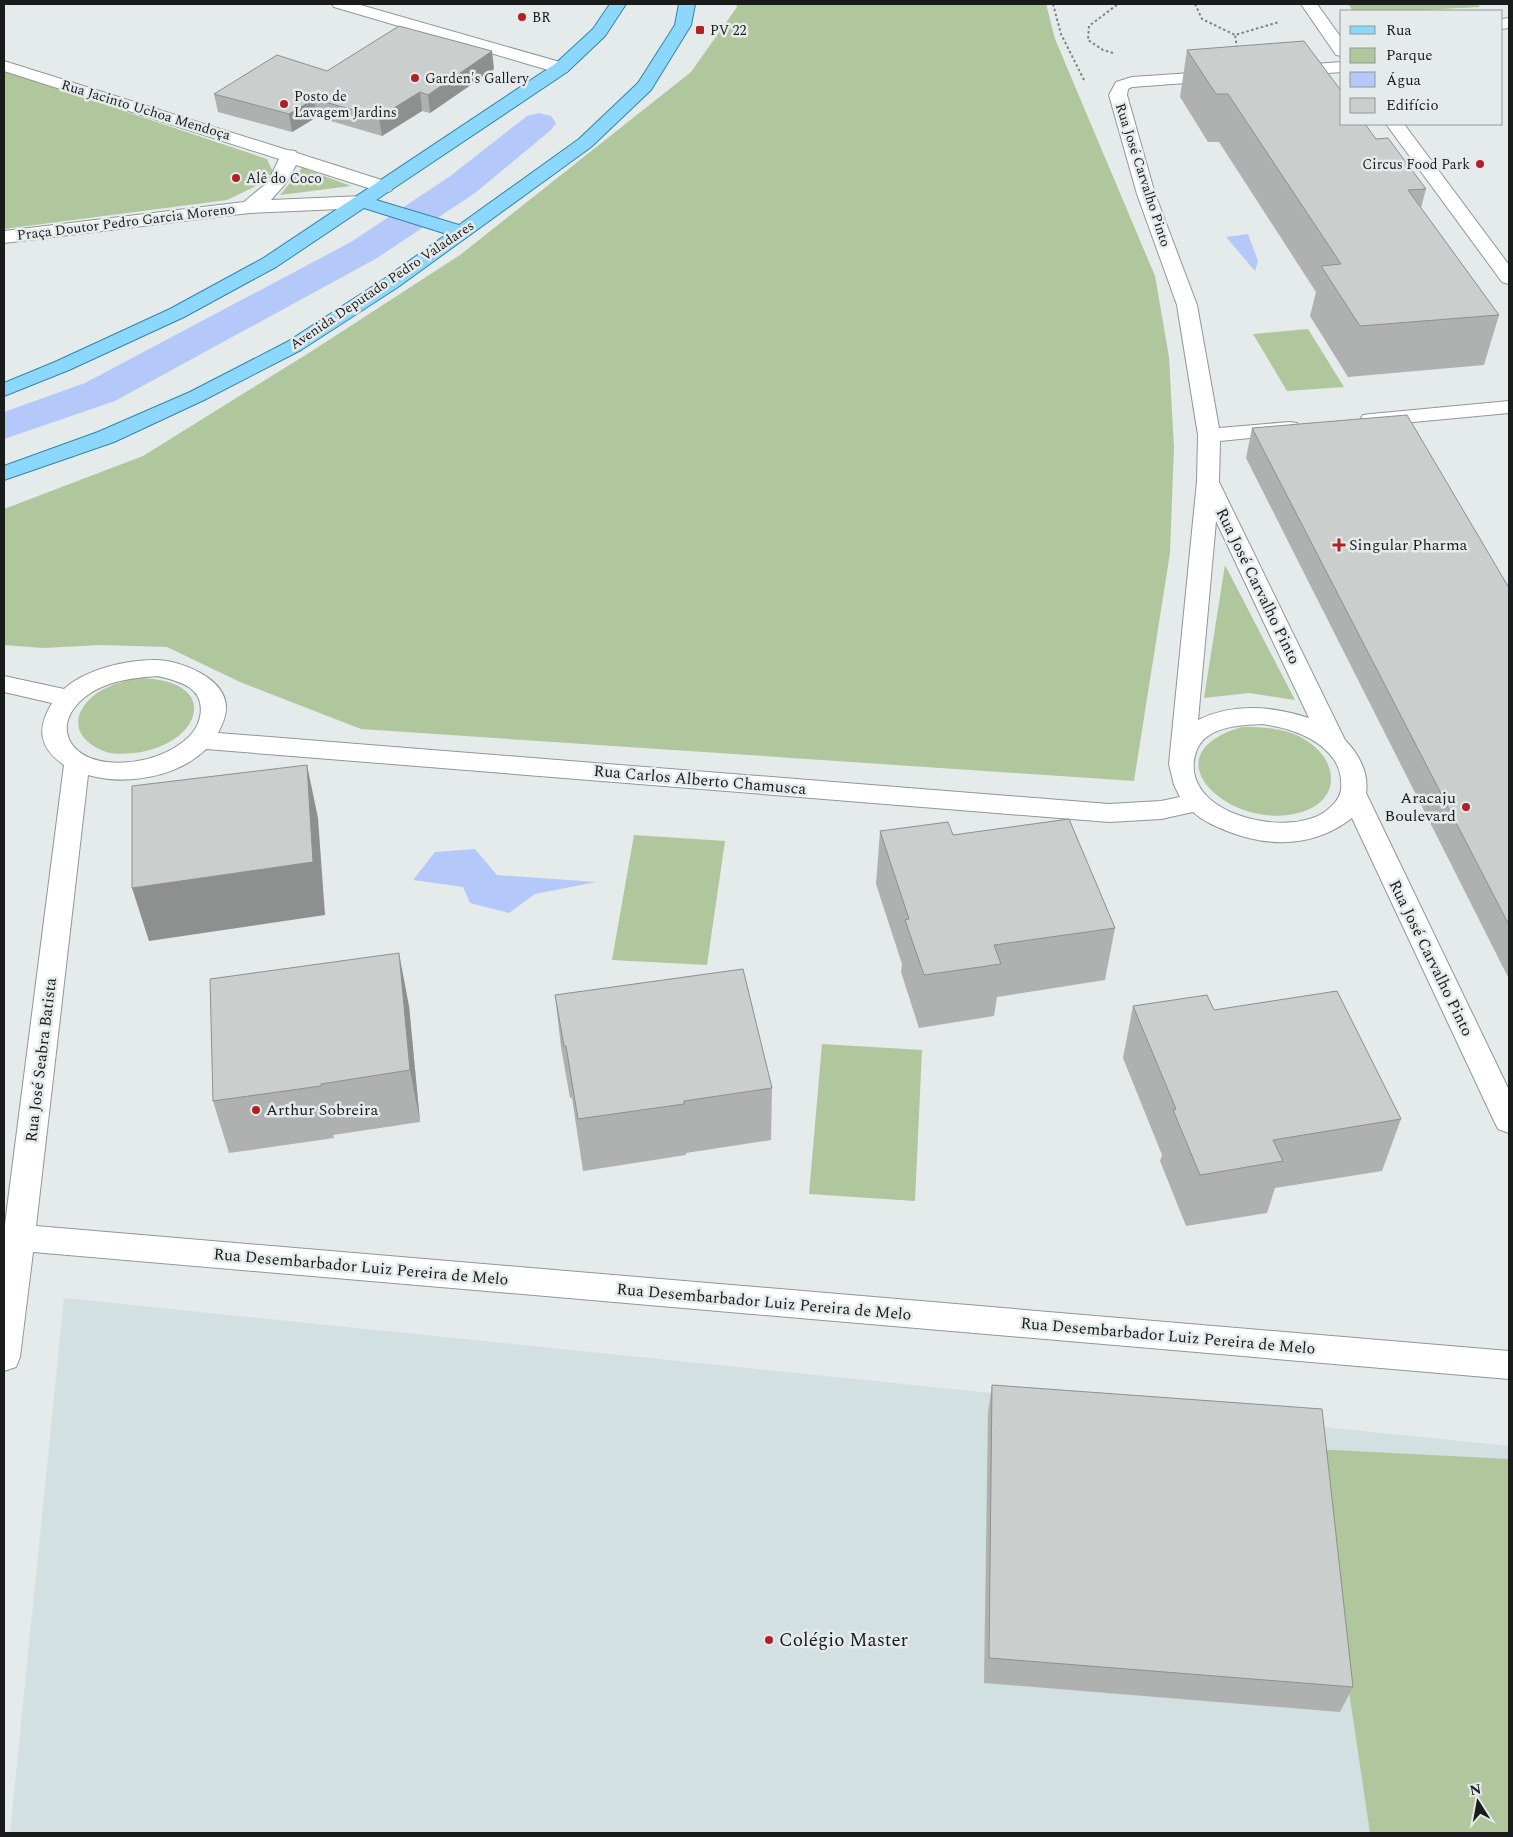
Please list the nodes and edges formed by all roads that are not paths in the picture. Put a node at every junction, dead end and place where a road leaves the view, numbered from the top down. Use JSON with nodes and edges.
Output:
{"nodes":[{"id":1,"x":340,"y":4,"type":"edge"},
{"id":2,"x":618,"y":4,"type":"edge"},
{"id":3,"x":687,"y":4,"type":"edge"},
{"id":4,"x":1309,"y":4,"type":"edge"},
{"id":5,"x":1336,"y":33,"type":"edge"},
{"id":6,"x":1340,"y":45,"type":"edge"},
{"id":7,"x":4,"y":66,"type":"edge"},
{"id":8,"x":1340,"y":67,"type":"edge"},
{"id":9,"x":561,"y":68,"type":"junction"},
{"id":10,"x":1270,"y":72,"type":"edge"},
{"id":11,"x":1240,"y":74,"type":"edge"},
{"id":12,"x":1396,"y":125,"type":"edge"},
{"id":13,"x":289,"y":155,"type":"junction"},
{"id":14,"x":384,"y":187,"type":"junction"},
{"id":15,"x":363,"y":202,"type":"junction"},
{"id":16,"x":249,"y":207,"type":"junction"},
{"id":17,"x":462,"y":232,"type":"junction"},
{"id":18,"x":4,"y":237,"type":"edge"},
{"id":19,"x":1509,"y":278,"type":"edge"},
{"id":20,"x":4,"y":390,"type":"edge"},
{"id":21,"x":1509,"y":407,"type":"edge"},
{"id":22,"x":1354,"y":422,"type":"edge"},
{"id":23,"x":1306,"y":426,"type":"edge"},
{"id":24,"x":1208,"y":435,"type":"junction"},
{"id":25,"x":4,"y":473,"type":"edge"},
{"id":26,"x":1208,"y":481,"type":"junction"},
{"id":27,"x":4,"y":684,"type":"edge"},
{"id":28,"x":69,"y":698,"type":"junction"},
{"id":29,"x":201,"y":740,"type":"junction"},
{"id":30,"x":1334,"y":744,"type":"junction"},
{"id":31,"x":1183,"y":751,"type":"junction"},
{"id":32,"x":77,"y":762,"type":"junction"},
{"id":33,"x":1354,"y":795,"type":"junction"},
{"id":34,"x":1198,"y":802,"type":"junction"},
{"id":35,"x":1509,"y":1121,"type":"edge"},
{"id":36,"x":20,"y":1238,"type":"junction"},
{"id":37,"x":4,"y":1357,"type":"edge"},
{"id":38,"x":1509,"y":1365,"type":"edge"}],
"edges":[{"from":1,"to":9,"type":"street"},
{"from":2,"to":9,"type":"main road"},
{"from":3,"to":17,"type":"main road","name":"Avenida Deputado Pedro Valadares"},
{"from":4,"to":5,"type":"street"},
{"from":5,"to":6,"type":"street"},
{"from":7,"to":13,"type":"street","name":"Rua Jacinto Uchoa Mendoça"},
{"from":8,"to":10,"type":"street"},
{"from":9,"to":14,"type":"main road"},
{"from":11,"to":24,"type":"street","name":"Rua José Carvalho Pinto"},
{"from":12,"to":19,"type":"street"},
{"from":13,"to":14,"type":"street","name":"Rua Jacinto Uchoa Mendoça"},
{"from":13,"to":16,"type":"street","name":"Praça Doutor Pedro Garcia Moreno"},
{"from":14,"to":15,"type":"main road"},
{"from":15,"to":16,"type":"street","name":"Praça Doutor Pedro Garcia Moreno"},
{"from":15,"to":17,"type":"main road"},
{"from":15,"to":20,"type":"main road"},
{"from":16,"to":18,"type":"street","name":"Praça Doutor Pedro Garcia Moreno"},
{"from":17,"to":25,"type":"main road","name":"Avenida Deputado Pedro Valadares"},
{"from":21,"to":22,"type":"street"},
{"from":23,"to":24,"type":"street"},
{"from":24,"to":26,"type":"street","name":"Rua José Carvalho Pinto"},
{"from":26,"to":30,"type":"street","name":"Rua José Carvalho Pinto"},
{"from":26,"to":31,"type":"street","name":"Rua José Carvalho Pinto"},
{"from":27,"to":28,"type":"street"},
{"from":28,"to":29,"type":"street"},
{"from":28,"to":32,"type":"street"},
{"from":29,"to":32,"type":"street"},
{"from":29,"to":34,"type":"street","name":"Rua Carlos Alberto Chamusca"},
{"from":30,"to":31,"type":"street"},
{"from":30,"to":33,"type":"street"},
{"from":31,"to":34,"type":"street"},
{"from":32,"to":36,"type":"street","name":"Rua José Seabra Batista"},
{"from":33,"to":34,"type":"street"},
{"from":33,"to":35,"type":"street","name":"Rua José Carvalho Pinto"},
{"from":36,"to":37,"type":"street","name":"Rua José Seabra Batista"},
{"from":36,"to":38,"type":"street","name":"Rua Desembarbador Luiz Pereira de Melo"}]}
